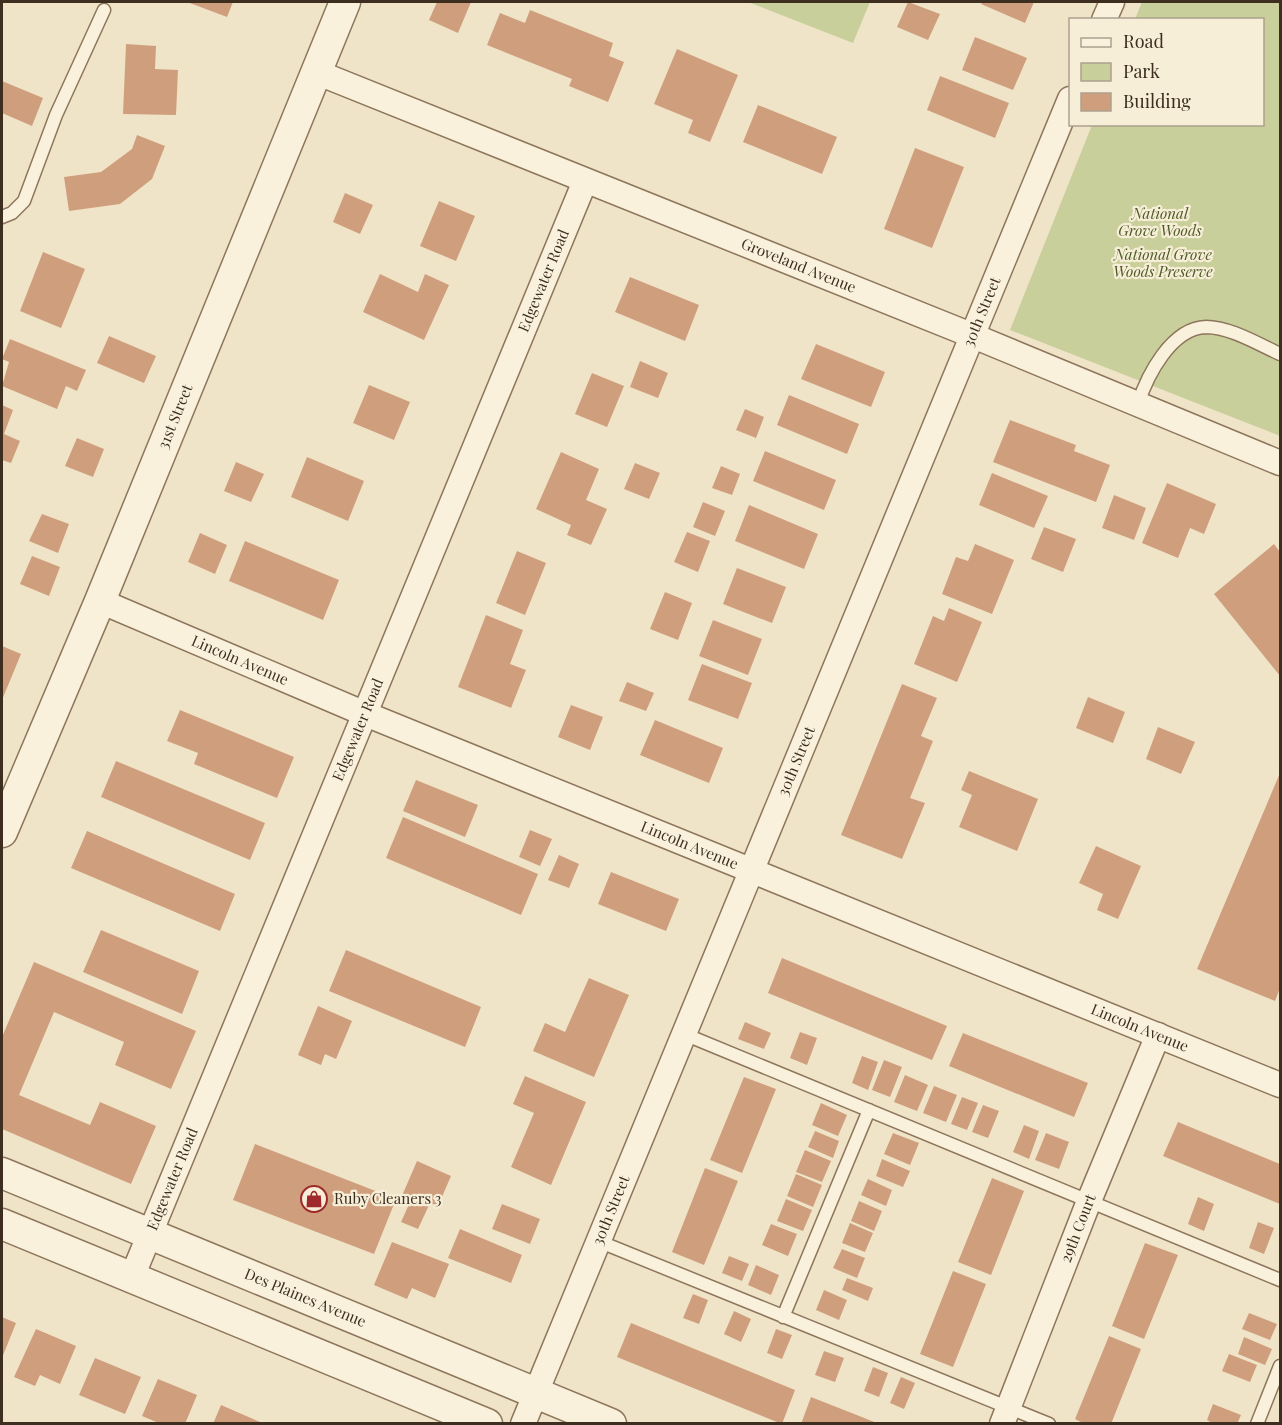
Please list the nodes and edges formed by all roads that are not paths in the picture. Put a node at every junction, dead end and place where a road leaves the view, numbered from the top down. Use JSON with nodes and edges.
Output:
{"nodes":[{"id":1,"x":345,"y":2,"type":"edge"},
{"id":2,"x":1112,"y":2,"type":"edge"},
{"id":3,"x":104,"y":10,"type":"dead end"},
{"id":4,"x":1105,"y":18,"type":"edge"},
{"id":5,"x":316,"y":72,"type":"junction"},
{"id":6,"x":1069,"y":104,"type":"edge"},
{"id":7,"x":585,"y":181,"type":"junction"},
{"id":8,"x":2,"y":217,"type":"edge"},
{"id":9,"x":971,"y":335,"type":"junction"},
{"id":10,"x":1281,"y":354,"type":"edge"},
{"id":11,"x":1138,"y":404,"type":"junction"},
{"id":12,"x":1281,"y":463,"type":"edge"},
{"id":13,"x":100,"y":602,"type":"junction"},
{"id":14,"x":363,"y":713,"type":"junction"},
{"id":15,"x":2,"y":832,"type":"edge"},
{"id":16,"x":752,"y":870,"type":"junction"},
{"id":17,"x":684,"y":1034,"type":"junction"},
{"id":18,"x":1158,"y":1035,"type":"junction"},
{"id":19,"x":1281,"y":1085,"type":"edge"},
{"id":20,"x":869,"y":1110,"type":"junction"},
{"id":21,"x":2,"y":1173,"type":"edge"},
{"id":22,"x":1089,"y":1201,"type":"junction"},
{"id":23,"x":2,"y":1224,"type":"edge"},
{"id":24,"x":150,"y":1234,"type":"junction"},
{"id":25,"x":598,"y":1241,"type":"junction"},
{"id":26,"x":132,"y":1278,"type":"junction"},
{"id":27,"x":1281,"y":1280,"type":"edge"},
{"id":28,"x":783,"y":1317,"type":"junction"},
{"id":29,"x":1281,"y":1366,"type":"edge"},
{"id":30,"x":536,"y":1392,"type":"junction"},
{"id":31,"x":1006,"y":1415,"type":"edge"},
{"id":32,"x":487,"y":1424,"type":"edge"},
{"id":33,"x":523,"y":1424,"type":"edge"},
{"id":34,"x":612,"y":1424,"type":"edge"},
{"id":35,"x":1049,"y":1424,"type":"edge"},
{"id":36,"x":1257,"y":1424,"type":"edge"}],
"edges":[{"from":1,"to":5,"type":"street","name":"31st Street"},
{"from":2,"to":4,"type":"street"},
{"from":3,"to":8,"type":"lane"},
{"from":5,"to":7,"type":"street","name":"Groveland Avenue"},
{"from":5,"to":13,"type":"street","name":"31st Street"},
{"from":6,"to":9,"type":"street","name":"30th Street"},
{"from":7,"to":9,"type":"street","name":"Groveland Avenue"},
{"from":7,"to":14,"type":"street","name":"Edgewater Road"},
{"from":9,"to":11,"type":"street","name":"Groveland Avenue"},
{"from":9,"to":16,"type":"street","name":"30th Street"},
{"from":10,"to":11,"type":"lane"},
{"from":11,"to":12,"type":"street","name":"Groveland Avenue"},
{"from":13,"to":14,"type":"street","name":"Lincoln Avenue"},
{"from":13,"to":15,"type":"street","name":"31st Street"},
{"from":14,"to":16,"type":"street","name":"Lincoln Avenue"},
{"from":14,"to":24,"type":"street","name":"Edgewater Road"},
{"from":16,"to":17,"type":"street","name":"30th Street"},
{"from":16,"to":18,"type":"street","name":"Lincoln Avenue"},
{"from":17,"to":20,"type":"lane"},
{"from":17,"to":25,"type":"street","name":"30th Street"},
{"from":18,"to":19,"type":"street","name":"Lincoln Avenue"},
{"from":18,"to":22,"type":"street","name":"29th Court"},
{"from":20,"to":22,"type":"lane"},
{"from":20,"to":28,"type":"lane"},
{"from":21,"to":24,"type":"street","name":"Des Plaines Avenue"},
{"from":22,"to":27,"type":"lane"},
{"from":22,"to":31,"type":"street","name":"29th Court"},
{"from":23,"to":26,"type":"street"},
{"from":24,"to":26,"type":"street","name":"Edgewater Road"},
{"from":24,"to":30,"type":"street","name":"Des Plaines Avenue"},
{"from":25,"to":28,"type":"lane"},
{"from":25,"to":30,"type":"street","name":"30th Street"},
{"from":26,"to":32,"type":"street"},
{"from":28,"to":31,"type":"lane"},
{"from":29,"to":36,"type":"lane"},
{"from":30,"to":33,"type":"street","name":"30th Street"},
{"from":30,"to":34,"type":"street","name":"Des Plaines Avenue"},
{"from":31,"to":35,"type":"lane"}]}
